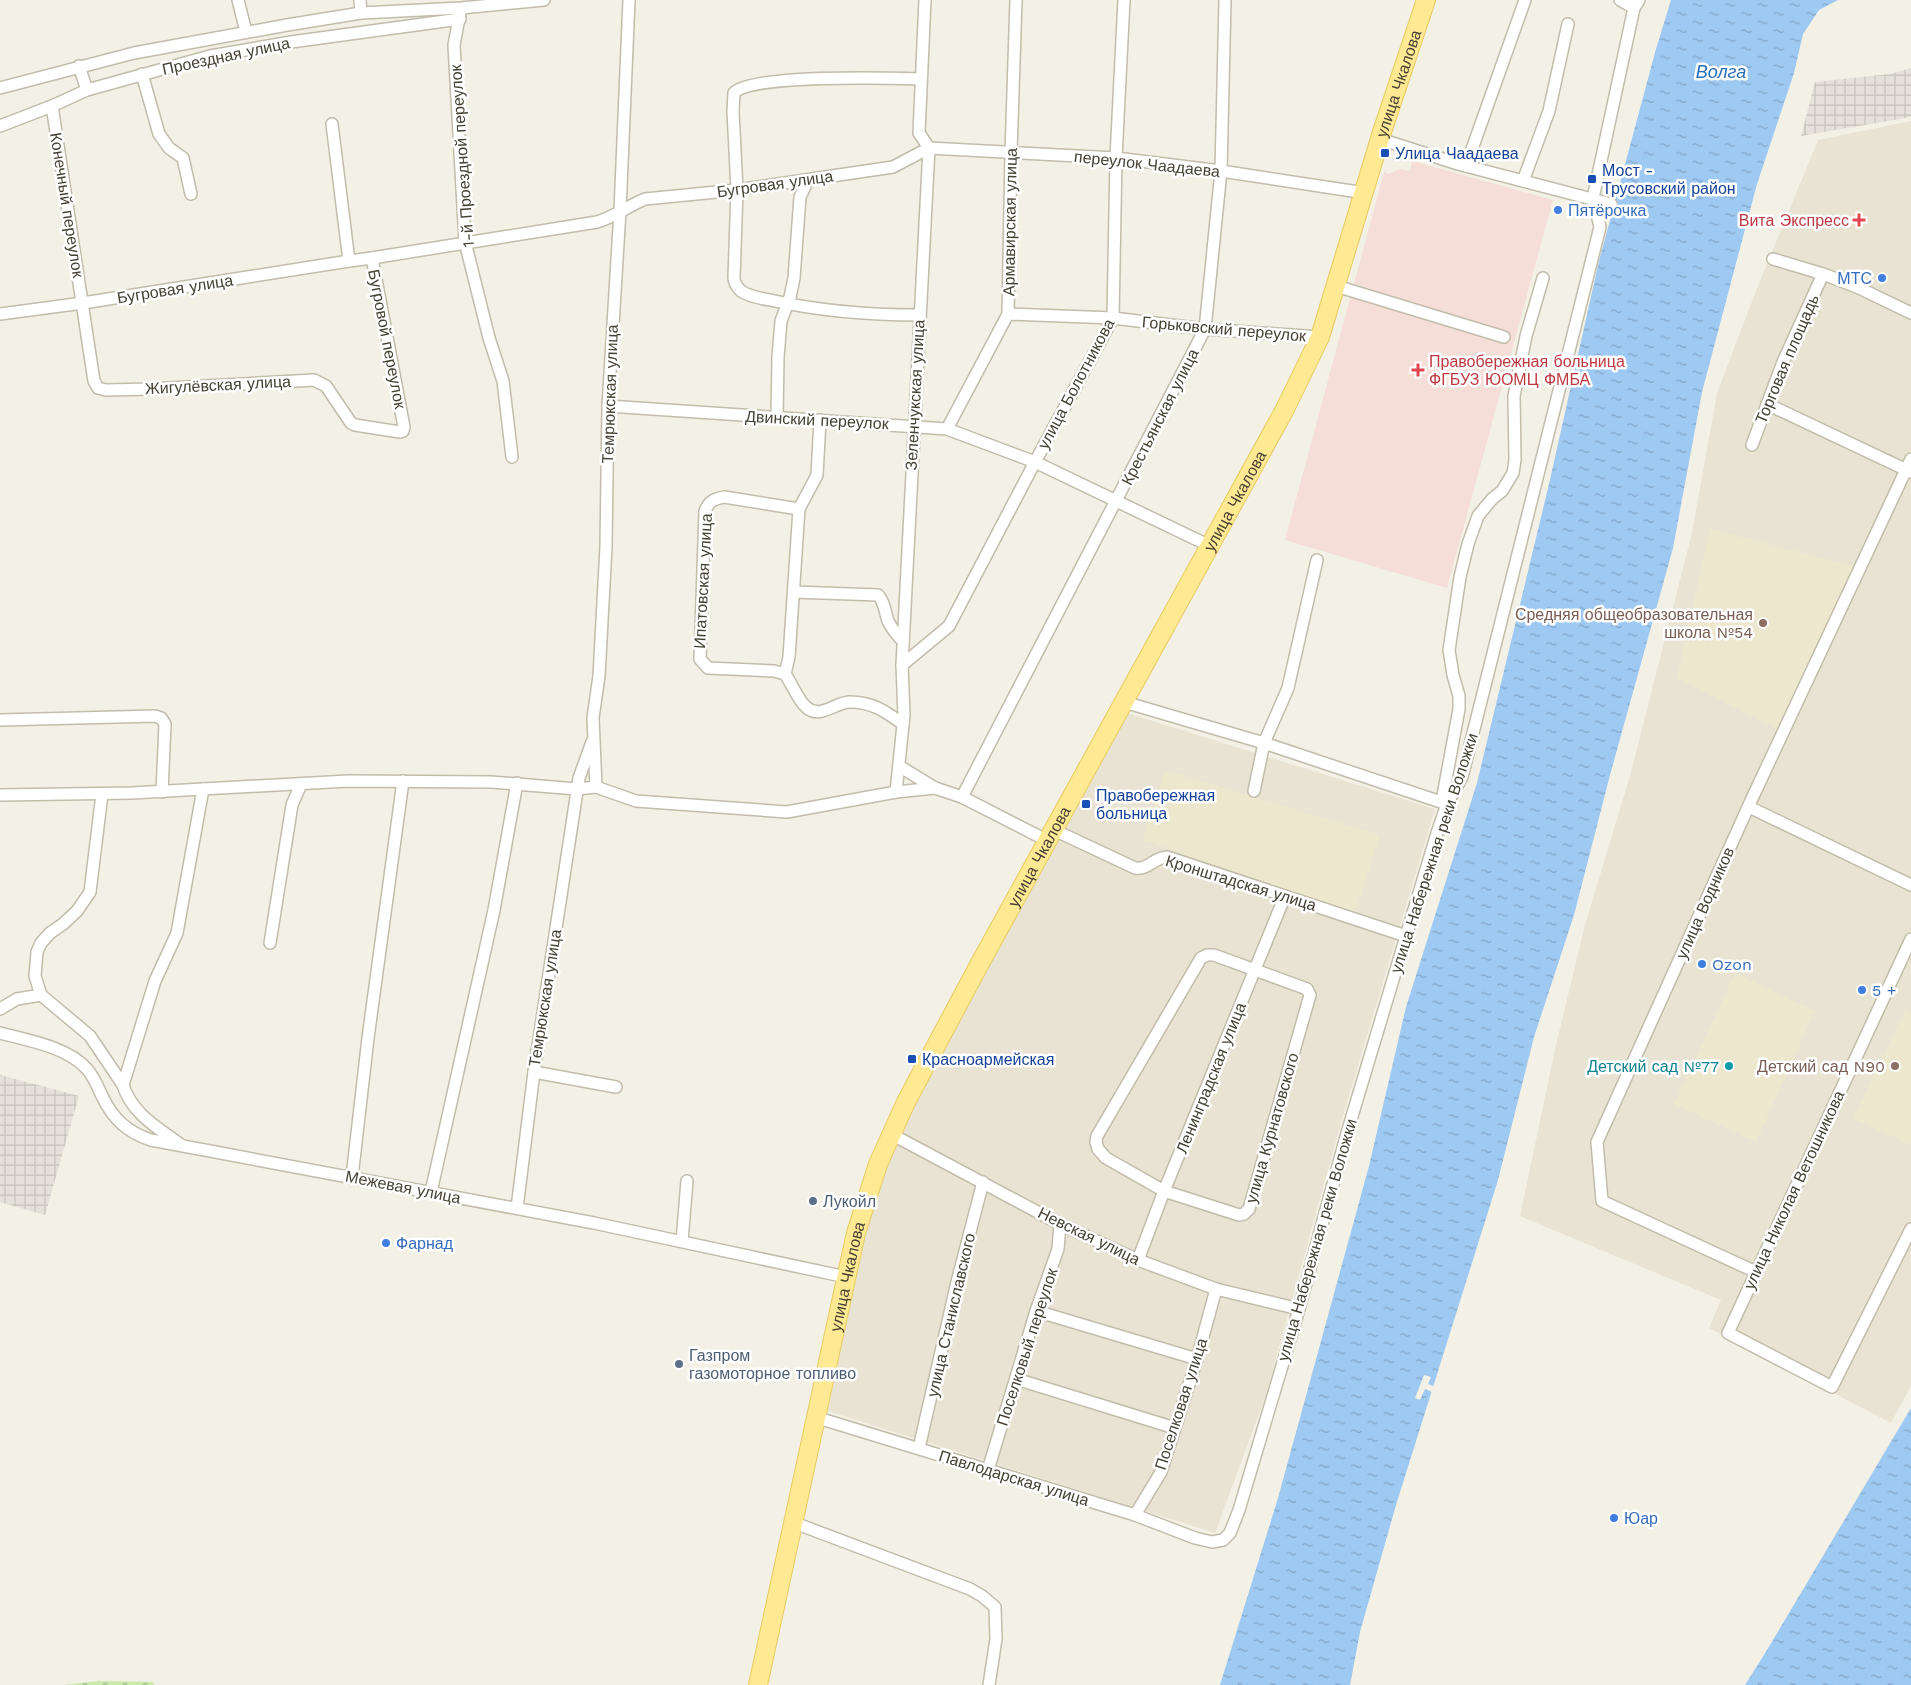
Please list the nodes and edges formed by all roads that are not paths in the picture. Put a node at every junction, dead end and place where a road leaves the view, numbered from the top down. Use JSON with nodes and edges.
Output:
{"nodes":[{"id":1,"x":238,"y":0,"type":"edge"},
{"id":2,"x":360,"y":0,"type":"edge"},
{"id":3,"x":544,"y":0,"type":"edge"},
{"id":4,"x":629,"y":0,"type":"edge"},
{"id":5,"x":925,"y":0,"type":"edge"},
{"id":6,"x":1016,"y":0,"type":"edge"},
{"id":7,"x":1124,"y":0,"type":"edge"},
{"id":8,"x":1225,"y":0,"type":"edge"},
{"id":9,"x":1426,"y":0,"type":"edge"},
{"id":10,"x":1526,"y":0,"type":"edge"},
{"id":11,"x":1620,"y":0,"type":"edge"},
{"id":12,"x":1637,"y":4,"type":"edge"},
{"id":13,"x":461,"y":9,"type":"edge"},
{"id":14,"x":361,"y":14,"type":"junction"},
{"id":15,"x":1568,"y":24,"type":"dead end"},
{"id":16,"x":246,"y":32,"type":"junction"},
{"id":17,"x":79,"y":66,"type":"junction"},
{"id":18,"x":142,"y":74,"type":"junction"},
{"id":19,"x":920,"y":79,"type":"junction"},
{"id":20,"x":0,"y":88,"type":"edge"},
{"id":21,"x":87,"y":90,"type":"junction"},
{"id":22,"x":52,"y":106,"type":"junction"},
{"id":23,"x":332,"y":124,"type":"dead end"},
{"id":24,"x":0,"y":126,"type":"edge"},
{"id":25,"x":1380,"y":138,"type":"junction"},
{"id":26,"x":928,"y":148,"type":"junction"},
{"id":27,"x":1011,"y":153,"type":"junction"},
{"id":28,"x":1116,"y":158,"type":"junction"},
{"id":29,"x":1466,"y":166,"type":"junction"},
{"id":30,"x":1221,"y":171,"type":"junction"},
{"id":31,"x":808,"y":180,"type":"junction"},
{"id":32,"x":1523,"y":181,"type":"junction"},
{"id":33,"x":737,"y":190,"type":"junction"},
{"id":34,"x":191,"y":194,"type":"dead end"},
{"id":35,"x":1365,"y":194,"type":"junction"},
{"id":36,"x":1593,"y":198,"type":"junction"},
{"id":37,"x":1611,"y":204,"type":"dead end"},
{"id":38,"x":620,"y":211,"type":"junction"},
{"id":39,"x":465,"y":242,"type":"junction"},
{"id":40,"x":372,"y":258,"type":"junction"},
{"id":41,"x":1773,"y":259,"type":"dead end"},
{"id":42,"x":349,"y":261,"type":"junction"},
{"id":43,"x":1823,"y":274,"type":"junction"},
{"id":44,"x":1543,"y":278,"type":"dead end"},
{"id":45,"x":1336,"y":286,"type":"junction"},
{"id":46,"x":83,"y":303,"type":"junction"},
{"id":47,"x":786,"y":304,"type":"junction"},
{"id":48,"x":1911,"y":313,"type":"edge"},
{"id":49,"x":0,"y":314,"type":"edge"},
{"id":50,"x":1008,"y":314,"type":"junction"},
{"id":51,"x":919,"y":315,"type":"junction"},
{"id":52,"x":1113,"y":318,"type":"junction"},
{"id":53,"x":1205,"y":330,"type":"junction"},
{"id":54,"x":1320,"y":337,"type":"junction"},
{"id":55,"x":1504,"y":337,"type":"dead end"},
{"id":56,"x":1767,"y":404,"type":"junction"},
{"id":57,"x":608,"y":406,"type":"junction"},
{"id":58,"x":777,"y":418,"type":"junction"},
{"id":59,"x":820,"y":420,"type":"junction"},
{"id":60,"x":913,"y":426,"type":"junction"},
{"id":61,"x":947,"y":428,"type":"junction"},
{"id":62,"x":403,"y":430,"type":"joint"},
{"id":63,"x":1752,"y":445,"type":"dead end"},
{"id":64,"x":512,"y":457,"type":"dead end"},
{"id":65,"x":1035,"y":462,"type":"junction"},
{"id":66,"x":1909,"y":466,"type":"edge"},
{"id":67,"x":1117,"y":502,"type":"junction"},
{"id":68,"x":799,"y":510,"type":"junction"},
{"id":69,"x":1210,"y":546,"type":"junction"},
{"id":70,"x":1317,"y":560,"type":"dead end"},
{"id":71,"x":794,"y":592,"type":"junction"},
{"id":72,"x":903,"y":641,"type":"junction"},
{"id":73,"x":902,"y":665,"type":"junction"},
{"id":74,"x":785,"y":674,"type":"junction"},
{"id":75,"x":1124,"y":702,"type":"junction"},
{"id":76,"x":0,"y":720,"type":"edge"},
{"id":77,"x":903,"y":724,"type":"junction"},
{"id":78,"x":594,"y":735,"type":"junction"},
{"id":79,"x":1264,"y":743,"type":"junction"},
{"id":80,"x":899,"y":766,"type":"junction"},
{"id":81,"x":403,"y":781,"type":"junction"},
{"id":82,"x":517,"y":783,"type":"junction"},
{"id":83,"x":300,"y":784,"type":"junction"},
{"id":84,"x":596,"y":787,"type":"junction"},
{"id":85,"x":935,"y":788,"type":"junction"},
{"id":86,"x":202,"y":789,"type":"junction"},
{"id":87,"x":577,"y":789,"type":"junction"},
{"id":88,"x":1254,"y":791,"type":"dead end"},
{"id":89,"x":162,"y":792,"type":"junction"},
{"id":90,"x":896,"y":792,"type":"junction"},
{"id":91,"x":102,"y":794,"type":"junction"},
{"id":92,"x":0,"y":795,"type":"edge"},
{"id":93,"x":962,"y":798,"type":"junction"},
{"id":94,"x":1444,"y":802,"type":"junction"},
{"id":95,"x":1748,"y":807,"type":"junction"},
{"id":96,"x":1051,"y":836,"type":"junction"},
{"id":97,"x":1911,"y":885,"type":"edge"},
{"id":98,"x":1285,"y":896,"type":"junction"},
{"id":99,"x":1406,"y":936,"type":"junction"},
{"id":100,"x":1911,"y":939,"type":"edge"},
{"id":101,"x":270,"y":943,"type":"dead end"},
{"id":102,"x":1255,"y":970,"type":"junction"},
{"id":103,"x":41,"y":995,"type":"junction"},
{"id":104,"x":0,"y":1009,"type":"edge"},
{"id":105,"x":0,"y":1033,"type":"edge"},
{"id":106,"x":534,"y":1072,"type":"junction"},
{"id":107,"x":123,"y":1085,"type":"junction"},
{"id":108,"x":616,"y":1087,"type":"dead end"},
{"id":109,"x":891,"y":1134,"type":"junction"},
{"id":110,"x":184,"y":1146,"type":"junction"},
{"id":111,"x":352,"y":1177,"type":"junction"},
{"id":112,"x":687,"y":1181,"type":"dead end"},
{"id":113,"x":983,"y":1182,"type":"junction"},
{"id":114,"x":1164,"y":1191,"type":"junction"},
{"id":115,"x":431,"y":1192,"type":"junction"},
{"id":116,"x":517,"y":1208,"type":"junction"},
{"id":117,"x":1060,"y":1224,"type":"junction"},
{"id":118,"x":1911,"y":1229,"type":"edge"},
{"id":119,"x":682,"y":1242,"type":"junction"},
{"id":120,"x":1138,"y":1260,"type":"junction"},
{"id":121,"x":1756,"y":1272,"type":"junction"},
{"id":122,"x":846,"y":1277,"type":"junction"},
{"id":123,"x":1216,"y":1288,"type":"junction"},
{"id":124,"x":1298,"y":1309,"type":"junction"},
{"id":125,"x":1036,"y":1311,"type":"junction"},
{"id":126,"x":1197,"y":1359,"type":"junction"},
{"id":127,"x":1016,"y":1379,"type":"junction"},
{"id":128,"x":815,"y":1417,"type":"junction"},
{"id":129,"x":1175,"y":1428,"type":"junction"},
{"id":130,"x":919,"y":1448,"type":"junction"},
{"id":131,"x":988,"y":1470,"type":"junction"},
{"id":132,"x":1135,"y":1515,"type":"junction"},
{"id":133,"x":792,"y":1522,"type":"junction"},
{"id":134,"x":1212,"y":1542,"type":"joint"},
{"id":135,"x":758,"y":1685,"type":"edge"},
{"id":136,"x":989,"y":1685,"type":"edge"}],
"edges":[{"from":1,"to":16,"type":"street"},
{"from":2,"to":14,"type":"street"},
{"from":3,"to":13,"type":"street","name":"Проездная улица"},
{"from":4,"to":38,"type":"street","name":"Темрюкская улица"},
{"from":5,"to":19,"type":"street","name":"Зеленчукская улица"},
{"from":6,"to":27,"type":"street","name":"Армавирская улица"},
{"from":7,"to":28,"type":"street","name":"улица Болотникова"},
{"from":8,"to":30,"type":"street","name":"Крестьянская улица"},
{"from":9,"to":25,"type":"main road","name":"улица Чкалова"},
{"from":10,"to":29,"type":"street"},
{"from":11,"to":12,"type":"street"},
{"from":12,"to":36,"type":"street","name":"улица Набережная реки Воложки"},
{"from":13,"to":14,"type":"street","name":"Проездная улица"},
{"from":13,"to":18,"type":"street","name":"Проездная улица"},
{"from":13,"to":39,"type":"street","name":"1-й Проездной переулок"},
{"from":14,"to":16,"type":"street","name":"Проездная улица"},
{"from":15,"to":32,"type":"street"},
{"from":16,"to":17,"type":"street","name":"Проездная улица"},
{"from":17,"to":20,"type":"street","name":"Проездная улица"},
{"from":17,"to":21,"type":"street"},
{"from":18,"to":21,"type":"street","name":"Проездная улица"},
{"from":18,"to":34,"type":"street"},
{"from":19,"to":26,"type":"street","name":"Зеленчукская улица"},
{"from":19,"to":33,"type":"street"},
{"from":21,"to":22,"type":"street","name":"Проездная улица"},
{"from":22,"to":24,"type":"street","name":"Проездная улица"},
{"from":22,"to":46,"type":"street","name":"Конечный переулок"},
{"from":23,"to":42,"type":"street","name":"Бугровой переулок"},
{"from":25,"to":29,"type":"street"},
{"from":25,"to":35,"type":"main road","name":"улица Чкалова"},
{"from":26,"to":27,"type":"street","name":"переулок Чаадаева"},
{"from":26,"to":31,"type":"street","name":"Бугровая улица"},
{"from":26,"to":51,"type":"street","name":"Зеленчукская улица"},
{"from":27,"to":28,"type":"street","name":"переулок Чаадаева"},
{"from":27,"to":50,"type":"street","name":"Армавирская улица"},
{"from":28,"to":30,"type":"street","name":"переулок Чаадаева"},
{"from":28,"to":52,"type":"street","name":"улица Болотникова"},
{"from":29,"to":32,"type":"street"},
{"from":30,"to":35,"type":"street","name":"переулок Чаадаева"},
{"from":30,"to":53,"type":"street","name":"Крестьянская улица"},
{"from":31,"to":33,"type":"street","name":"Бугровая улица"},
{"from":31,"to":47,"type":"street"},
{"from":32,"to":36,"type":"street"},
{"from":33,"to":38,"type":"street","name":"Бугровая улица"},
{"from":33,"to":47,"type":"street"},
{"from":35,"to":45,"type":"main road","name":"улица Чкалова"},
{"from":36,"to":37,"type":"street"},
{"from":36,"to":94,"type":"street","name":"улица Набережная реки Воложки"},
{"from":38,"to":39,"type":"street","name":"Бугровая улица"},
{"from":38,"to":57,"type":"street","name":"Темрюкская улица"},
{"from":39,"to":40,"type":"street"},
{"from":39,"to":64,"type":"street","name":"1-й Проездной переулок"},
{"from":40,"to":42,"type":"street","name":"Бугровой переулок"},
{"from":40,"to":62,"type":"street","name":"Бугровой переулок"},
{"from":41,"to":43,"type":"street"},
{"from":42,"to":46,"type":"street","name":"Бугровая улица"},
{"from":43,"to":48,"type":"street"},
{"from":43,"to":56,"type":"street","name":"Торговая площадь"},
{"from":44,"to":94,"type":"street"},
{"from":45,"to":54,"type":"main road","name":"улица Чкалова"},
{"from":45,"to":55,"type":"street"},
{"from":46,"to":49,"type":"street","name":"Бугровая улица"},
{"from":46,"to":62,"type":"street","name":"Жигулёвская улица"},
{"from":47,"to":51,"type":"street"},
{"from":47,"to":58,"type":"street"},
{"from":50,"to":52,"type":"street","name":"Горьковский переулок"},
{"from":50,"to":61,"type":"street","name":"Армавирская улица"},
{"from":51,"to":60,"type":"street","name":"Зеленчукская улица"},
{"from":52,"to":53,"type":"street","name":"Горьковский переулок"},
{"from":52,"to":65,"type":"street","name":"улица Болотникова"},
{"from":53,"to":54,"type":"street","name":"Горьковский переулок"},
{"from":53,"to":67,"type":"street","name":"Крестьянская улица"},
{"from":54,"to":69,"type":"main road","name":"улица Чкалова"},
{"from":56,"to":63,"type":"street","name":"Торговая площадь"},
{"from":56,"to":66,"type":"street"},
{"from":57,"to":58,"type":"street","name":"Двинский переулок"},
{"from":57,"to":78,"type":"street","name":"Темрюкская улица"},
{"from":58,"to":59,"type":"street","name":"Двинский переулок"},
{"from":59,"to":60,"type":"street","name":"Двинский переулок"},
{"from":59,"to":68,"type":"street"},
{"from":60,"to":61,"type":"street","name":"Двинский переулок"},
{"from":60,"to":72,"type":"street","name":"Зеленчукская улица"},
{"from":61,"to":65,"type":"street","name":"Двинский переулок"},
{"from":65,"to":67,"type":"street","name":"Двинский переулок"},
{"from":65,"to":73,"type":"street","name":"улица Болотникова"},
{"from":66,"to":95,"type":"street","name":"улица Водников"},
{"from":67,"to":69,"type":"street","name":"Двинский переулок"},
{"from":67,"to":93,"type":"street","name":"Крестьянская улица"},
{"from":68,"to":71,"type":"street"},
{"from":68,"to":74,"type":"street","name":"Ипатовская улица"},
{"from":69,"to":75,"type":"main road","name":"улица Чкалова"},
{"from":70,"to":79,"type":"street"},
{"from":71,"to":72,"type":"street"},
{"from":71,"to":74,"type":"street"},
{"from":72,"to":73,"type":"street","name":"Зеленчукская улица"},
{"from":73,"to":77,"type":"street","name":"Зеленчукская улица"},
{"from":74,"to":77,"type":"street"},
{"from":75,"to":79,"type":"street"},
{"from":75,"to":96,"type":"main road","name":"улица Чкалова"},
{"from":76,"to":89,"type":"street"},
{"from":77,"to":80,"type":"street","name":"Зеленчукская улица"},
{"from":78,"to":84,"type":"street","name":"Темрюкская улица"},
{"from":78,"to":87,"type":"street","name":"Темрюкская улица"},
{"from":79,"to":88,"type":"street"},
{"from":79,"to":94,"type":"street"},
{"from":80,"to":85,"type":"street","name":"Кронштадская улица"},
{"from":80,"to":90,"type":"street","name":"Зеленчукская улица"},
{"from":81,"to":82,"type":"street"},
{"from":81,"to":83,"type":"street"},
{"from":81,"to":111,"type":"street"},
{"from":82,"to":87,"type":"street"},
{"from":82,"to":115,"type":"street"},
{"from":83,"to":86,"type":"street"},
{"from":83,"to":101,"type":"street"},
{"from":84,"to":87,"type":"street"},
{"from":84,"to":90,"type":"street"},
{"from":85,"to":90,"type":"street"},
{"from":85,"to":93,"type":"street","name":"Кронштадская улица"},
{"from":86,"to":89,"type":"street"},
{"from":86,"to":107,"type":"street"},
{"from":87,"to":106,"type":"street","name":"Темрюкская улица"},
{"from":89,"to":91,"type":"street"},
{"from":91,"to":92,"type":"street"},
{"from":91,"to":103,"type":"street"},
{"from":93,"to":96,"type":"street","name":"Кронштадская улица"},
{"from":94,"to":99,"type":"street","name":"улица Набережная реки Воложки"},
{"from":95,"to":97,"type":"street"},
{"from":95,"to":121,"type":"street","name":"улица Водников"},
{"from":96,"to":98,"type":"street","name":"Кронштадская улица"},
{"from":96,"to":109,"type":"main road","name":"улица Чкалова"},
{"from":98,"to":99,"type":"street","name":"Кронштадская улица"},
{"from":98,"to":102,"type":"street","name":"Ленинградская улица"},
{"from":99,"to":124,"type":"street","name":"улица Набережная реки Воложки"},
{"from":100,"to":121,"type":"street","name":"улица Николая Ветошникова"},
{"from":102,"to":114,"type":"street","name":"Ленинградская улица"},
{"from":102,"to":114,"type":"street","name":"улица Курнатовского"},
{"from":102,"to":114,"type":"street","name":"улица Курнатовского"},
{"from":103,"to":104,"type":"street"},
{"from":103,"to":107,"type":"street"},
{"from":105,"to":110,"type":"street","name":"Межевая улица"},
{"from":106,"to":108,"type":"street"},
{"from":106,"to":116,"type":"street","name":"Темрюкская улица"},
{"from":107,"to":110,"type":"street"},
{"from":109,"to":113,"type":"street","name":"Невская улица"},
{"from":109,"to":122,"type":"main road","name":"улица Чкалова"},
{"from":110,"to":111,"type":"street","name":"Межевая улица"},
{"from":111,"to":115,"type":"street","name":"Межевая улица"},
{"from":112,"to":119,"type":"street"},
{"from":113,"to":117,"type":"street","name":"Невская улица"},
{"from":113,"to":130,"type":"street","name":"улица Станиславского"},
{"from":114,"to":120,"type":"street","name":"Ленинградская улица"},
{"from":115,"to":116,"type":"street","name":"Межевая улица"},
{"from":116,"to":119,"type":"street","name":"Межевая улица"},
{"from":117,"to":120,"type":"street","name":"Невская улица"},
{"from":117,"to":125,"type":"street","name":"Поселковый переулок"},
{"from":118,"to":121,"type":"street","name":"улица Николая Ветошникова"},
{"from":119,"to":122,"type":"street","name":"Межевая улица"},
{"from":120,"to":123,"type":"street","name":"Невская улица"},
{"from":122,"to":128,"type":"main road","name":"улица Чкалова"},
{"from":123,"to":124,"type":"street","name":"Невская улица"},
{"from":123,"to":126,"type":"street","name":"Поселковая улица"},
{"from":124,"to":134,"type":"street","name":"улица Набережная реки Воложки"},
{"from":125,"to":126,"type":"street"},
{"from":125,"to":127,"type":"street","name":"Поселковый переулок"},
{"from":126,"to":129,"type":"street","name":"Поселковая улица"},
{"from":127,"to":129,"type":"street"},
{"from":127,"to":131,"type":"street","name":"Поселковый переулок"},
{"from":128,"to":130,"type":"street","name":"Павлодарская улица"},
{"from":128,"to":133,"type":"main road","name":"улица Чкалова"},
{"from":129,"to":132,"type":"street","name":"Поселковая улица"},
{"from":130,"to":131,"type":"street","name":"Павлодарская улица"},
{"from":131,"to":132,"type":"street","name":"Павлодарская улица"},
{"from":132,"to":134,"type":"street","name":"Павлодарская улица"},
{"from":133,"to":135,"type":"main road","name":"улица Чкалова"},
{"from":133,"to":136,"type":"street"}]}
